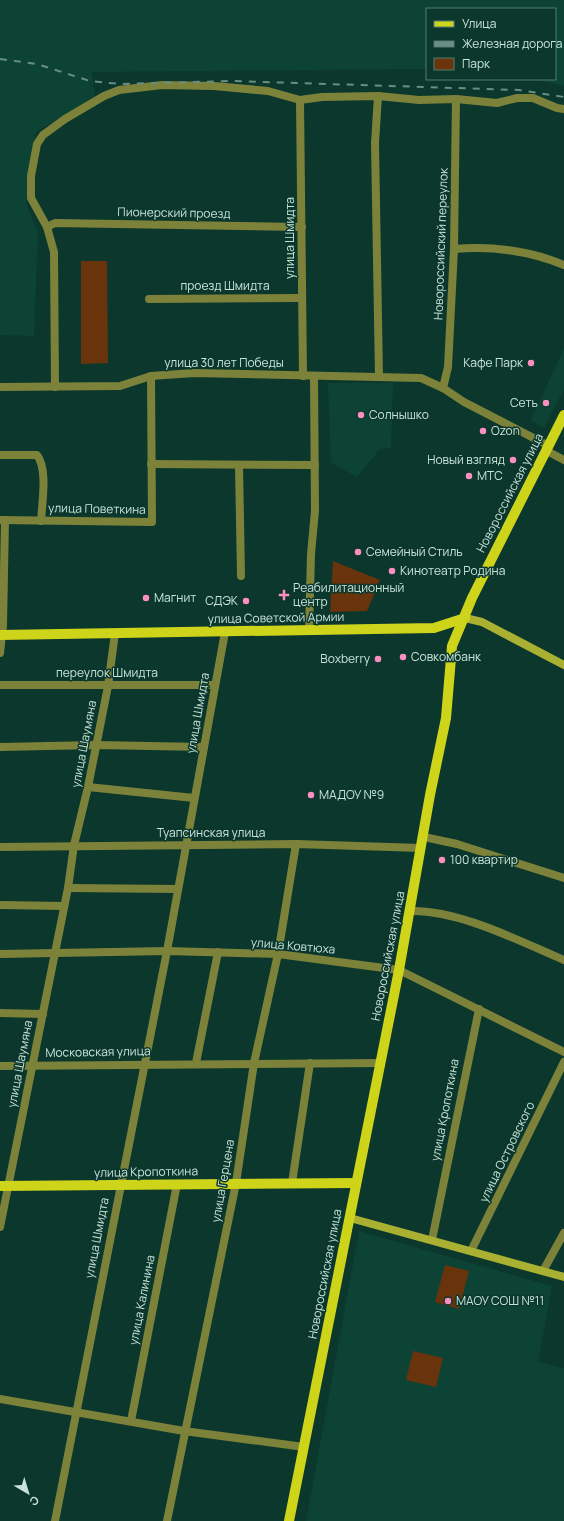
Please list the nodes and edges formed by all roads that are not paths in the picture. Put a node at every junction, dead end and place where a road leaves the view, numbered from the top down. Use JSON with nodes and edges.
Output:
{"nodes":[{"id":1,"x":378,"y":96,"type":"junction"},
{"id":2,"x":456,"y":99,"type":"junction"},
{"id":3,"x":300,"y":100,"type":"junction"},
{"id":4,"x":564,"y":109,"type":"edge"},
{"id":5,"x":47,"y":227,"type":"junction"},
{"id":6,"x":302,"y":227,"type":"junction"},
{"id":7,"x":454,"y":249,"type":"junction"},
{"id":8,"x":564,"y":265,"type":"edge"},
{"id":9,"x":302,"y":298,"type":"junction"},
{"id":10,"x":149,"y":299,"type":"dead end"},
{"id":11,"x":152,"y":376,"type":"junction"},
{"id":12,"x":303,"y":376,"type":"junction"},
{"id":13,"x":314,"y":377,"type":"junction"},
{"id":14,"x":379,"y":377,"type":"junction"},
{"id":15,"x":0,"y":387,"type":"edge"},
{"id":16,"x":54,"y":387,"type":"junction"},
{"id":17,"x":443,"y":388,"type":"junction"},
{"id":18,"x":564,"y":416,"type":"edge"},
{"id":19,"x":548,"y":448,"type":"junction"},
{"id":20,"x":0,"y":455,"type":"edge"},
{"id":21,"x":564,"y":460,"type":"edge"},
{"id":22,"x":151,"y":464,"type":"junction"},
{"id":23,"x":238,"y":465,"type":"junction"},
{"id":24,"x":315,"y":465,"type":"junction"},
{"id":25,"x":3,"y":520,"type":"edge"},
{"id":26,"x":41,"y":521,"type":"junction"},
{"id":27,"x":241,"y":576,"type":"dead end"},
{"id":28,"x":465,"y":618,"type":"junction"},
{"id":29,"x":309,"y":631,"type":"junction"},
{"id":30,"x":225,"y":632,"type":"junction"},
{"id":31,"x":115,"y":633,"type":"junction"},
{"id":32,"x":1,"y":635,"type":"edge"},
{"id":33,"x":0,"y":653,"type":"edge"},
{"id":34,"x":564,"y":665,"type":"edge"},
{"id":35,"x":0,"y":685,"type":"edge"},
{"id":36,"x":215,"y":685,"type":"junction"},
{"id":37,"x":108,"y":686,"type":"junction"},
{"id":38,"x":96,"y":745,"type":"junction"},
{"id":39,"x":0,"y":747,"type":"edge"},
{"id":40,"x":204,"y":747,"type":"junction"},
{"id":41,"x":88,"y":787,"type":"junction"},
{"id":42,"x":194,"y":798,"type":"junction"},
{"id":43,"x":424,"y":837,"type":"junction"},
{"id":44,"x":296,"y":844,"type":"junction"},
{"id":45,"x":74,"y":845,"type":"junction"},
{"id":46,"x":186,"y":845,"type":"junction"},
{"id":47,"x":0,"y":847,"type":"edge"},
{"id":48,"x":421,"y":848,"type":"junction"},
{"id":49,"x":564,"y":878,"type":"edge"},
{"id":50,"x":68,"y":888,"type":"junction"},
{"id":51,"x":178,"y":889,"type":"junction"},
{"id":52,"x":0,"y":905,"type":"edge"},
{"id":53,"x":64,"y":906,"type":"junction"},
{"id":54,"x":410,"y":911,"type":"junction"},
{"id":55,"x":167,"y":951,"type":"junction"},
{"id":56,"x":218,"y":952,"type":"junction"},
{"id":57,"x":0,"y":954,"type":"edge"},
{"id":58,"x":53,"y":954,"type":"junction"},
{"id":59,"x":278,"y":954,"type":"junction"},
{"id":60,"x":564,"y":960,"type":"edge"},
{"id":61,"x":399,"y":970,"type":"junction"},
{"id":62,"x":479,"y":1009,"type":"junction"},
{"id":63,"x":0,"y":1013,"type":"edge"},
{"id":64,"x":43,"y":1014,"type":"junction"},
{"id":65,"x":564,"y":1052,"type":"edge"},
{"id":66,"x":564,"y":1062,"type":"edge"},
{"id":67,"x":144,"y":1063,"type":"junction"},
{"id":68,"x":196,"y":1063,"type":"junction"},
{"id":69,"x":254,"y":1063,"type":"junction"},
{"id":70,"x":310,"y":1063,"type":"junction"},
{"id":71,"x":381,"y":1063,"type":"junction"},
{"id":72,"x":0,"y":1066,"type":"edge"},
{"id":73,"x":32,"y":1066,"type":"junction"},
{"id":74,"x":236,"y":1183,"type":"junction"},
{"id":75,"x":292,"y":1183,"type":"junction"},
{"id":76,"x":356,"y":1183,"type":"junction"},
{"id":77,"x":177,"y":1184,"type":"junction"},
{"id":78,"x":4,"y":1186,"type":"edge"},
{"id":79,"x":120,"y":1186,"type":"junction"},
{"id":80,"x":350,"y":1218,"type":"junction"},
{"id":81,"x":0,"y":1227,"type":"edge"},
{"id":82,"x":564,"y":1233,"type":"edge"},
{"id":83,"x":432,"y":1240,"type":"junction"},
{"id":84,"x":471,"y":1251,"type":"junction"},
{"id":85,"x":543,"y":1271,"type":"junction"},
{"id":86,"x":564,"y":1277,"type":"edge"},
{"id":87,"x":0,"y":1399,"type":"edge"},
{"id":88,"x":76,"y":1412,"type":"junction"},
{"id":89,"x":131,"y":1421,"type":"junction"},
{"id":90,"x":184,"y":1431,"type":"junction"},
{"id":91,"x":304,"y":1448,"type":"junction"},
{"id":92,"x":55,"y":1521,"type":"edge"},
{"id":93,"x":167,"y":1521,"type":"edge"},
{"id":94,"x":289,"y":1521,"type":"edge"}],
"edges":[{"from":1,"to":2,"type":"street"},
{"from":1,"to":3,"type":"street"},
{"from":1,"to":14,"type":"street"},
{"from":2,"to":4,"type":"street"},
{"from":2,"to":7,"type":"street","name":"Новороссийский переулок"},
{"from":3,"to":5,"type":"street"},
{"from":3,"to":6,"type":"street","name":"улица Шмидта"},
{"from":5,"to":6,"type":"street","name":"Пионерский проезд"},
{"from":5,"to":16,"type":"street"},
{"from":6,"to":9,"type":"street","name":"улица Шмидта"},
{"from":7,"to":8,"type":"street"},
{"from":7,"to":17,"type":"street","name":"Новороссийский переулок"},
{"from":9,"to":10,"type":"street","name":"проезд Шмидта"},
{"from":9,"to":12,"type":"street","name":"улица Шмидта"},
{"from":11,"to":12,"type":"street","name":"улица 30 лет Победы"},
{"from":11,"to":16,"type":"street","name":"улица 30 лет Победы"},
{"from":11,"to":22,"type":"street"},
{"from":12,"to":13,"type":"street","name":"улица 30 лет Победы"},
{"from":13,"to":14,"type":"street","name":"улица 30 лет Победы"},
{"from":13,"to":24,"type":"street"},
{"from":14,"to":17,"type":"street","name":"улица 30 лет Победы"},
{"from":15,"to":16,"type":"street","name":"улица 30 лет Победы"},
{"from":17,"to":19,"type":"street","name":"улица 30 лет Победы"},
{"from":18,"to":19,"type":"main road","name":"Новороссийская улица"},
{"from":19,"to":21,"type":"street","name":"улица 30 лет Победы"},
{"from":19,"to":28,"type":"main road","name":"Новороссийская улица"},
{"from":20,"to":26,"type":"street","name":"улица Поветкина"},
{"from":22,"to":23,"type":"street"},
{"from":22,"to":26,"type":"street","name":"улица Поветкина"},
{"from":23,"to":24,"type":"street"},
{"from":23,"to":27,"type":"street"},
{"from":24,"to":29,"type":"street"},
{"from":25,"to":26,"type":"street","name":"улица Поветкина"},
{"from":25,"to":32,"type":"street"},
{"from":28,"to":29,"type":"main road","name":"улица Советской Армии"},
{"from":28,"to":34,"type":"main road"},
{"from":28,"to":43,"type":"main road","name":"Новороссийская улица"},
{"from":29,"to":30,"type":"main road","name":"улица Советской Армии"},
{"from":30,"to":31,"type":"main road","name":"улица Советской Армии"},
{"from":30,"to":36,"type":"street","name":"улица Шмидта"},
{"from":31,"to":32,"type":"main road","name":"улица Советской Армии"},
{"from":31,"to":37,"type":"street","name":"улица Шаумяна"},
{"from":32,"to":33,"type":"street"},
{"from":35,"to":37,"type":"street","name":"переулок Шмидта"},
{"from":36,"to":37,"type":"street","name":"переулок Шмидта"},
{"from":36,"to":40,"type":"street","name":"улица Шмидта"},
{"from":37,"to":38,"type":"street","name":"улица Шаумяна"},
{"from":38,"to":39,"type":"street"},
{"from":38,"to":40,"type":"street"},
{"from":38,"to":41,"type":"street","name":"улица Шаумяна"},
{"from":40,"to":42,"type":"street","name":"улица Шмидта"},
{"from":41,"to":42,"type":"street"},
{"from":41,"to":45,"type":"street","name":"улица Шаумяна"},
{"from":42,"to":46,"type":"street","name":"улица Шмидта"},
{"from":43,"to":48,"type":"main road","name":"Новороссийская улица"},
{"from":43,"to":49,"type":"street"},
{"from":44,"to":46,"type":"street","name":"Туапсинская улица"},
{"from":44,"to":48,"type":"street","name":"Туапсинская улица"},
{"from":44,"to":59,"type":"street","name":"улица Герцена"},
{"from":45,"to":46,"type":"street","name":"Туапсинская улица"},
{"from":45,"to":47,"type":"street","name":"Туапсинская улица"},
{"from":45,"to":50,"type":"street","name":"улица Шаумяна"},
{"from":46,"to":51,"type":"street","name":"улица Шмидта"},
{"from":48,"to":54,"type":"main road","name":"Новороссийская улица"},
{"from":50,"to":51,"type":"street"},
{"from":50,"to":53,"type":"street","name":"улица Шаумяна"},
{"from":51,"to":55,"type":"street","name":"улица Шмидта"},
{"from":52,"to":53,"type":"street"},
{"from":53,"to":58,"type":"street","name":"улица Шаумяна"},
{"from":54,"to":60,"type":"street"},
{"from":54,"to":61,"type":"main road","name":"Новороссийская улица"},
{"from":55,"to":56,"type":"street","name":"улица Ковтюха"},
{"from":55,"to":58,"type":"street","name":"улица Ковтюха"},
{"from":55,"to":67,"type":"street","name":"улица Шмидта"},
{"from":56,"to":59,"type":"street","name":"улица Ковтюха"},
{"from":56,"to":68,"type":"street"},
{"from":57,"to":58,"type":"street","name":"улица Ковтюха"},
{"from":58,"to":64,"type":"street","name":"улица Шаумяна"},
{"from":59,"to":61,"type":"street","name":"улица Ковтюха"},
{"from":59,"to":69,"type":"street","name":"улица Герцена"},
{"from":61,"to":62,"type":"street","name":"улица Ковтюха"},
{"from":61,"to":71,"type":"main road","name":"Новороссийская улица"},
{"from":62,"to":65,"type":"street","name":"улица Ковтюха"},
{"from":62,"to":83,"type":"street","name":"улица Кропоткина"},
{"from":63,"to":64,"type":"street"},
{"from":64,"to":73,"type":"street","name":"улица Шаумяна"},
{"from":66,"to":84,"type":"street","name":"улица Островского"},
{"from":67,"to":68,"type":"street","name":"Московская улица"},
{"from":67,"to":73,"type":"street","name":"Московская улица"},
{"from":67,"to":79,"type":"street","name":"улица Шмидта"},
{"from":68,"to":69,"type":"street","name":"Московская улица"},
{"from":69,"to":70,"type":"street","name":"Московская улица"},
{"from":69,"to":74,"type":"street","name":"улица Герцена"},
{"from":70,"to":71,"type":"street","name":"Московская улица"},
{"from":70,"to":75,"type":"street"},
{"from":71,"to":76,"type":"main road","name":"Новороссийская улица"},
{"from":72,"to":73,"type":"street","name":"Московская улица"},
{"from":73,"to":78,"type":"street","name":"улица Шаумяна"},
{"from":74,"to":75,"type":"main road","name":"улица Кропоткина"},
{"from":74,"to":77,"type":"main road","name":"улица Кропоткина"},
{"from":74,"to":90,"type":"street","name":"улица Герцена"},
{"from":75,"to":76,"type":"main road","name":"улица Кропоткина"},
{"from":76,"to":80,"type":"main road","name":"Новороссийская улица"},
{"from":77,"to":79,"type":"main road","name":"улица Кропоткина"},
{"from":77,"to":89,"type":"street","name":"улица Калинина"},
{"from":78,"to":79,"type":"main road","name":"улица Кропоткина"},
{"from":78,"to":81,"type":"street","name":"улица Шаумяна"},
{"from":79,"to":88,"type":"street","name":"улица Шмидта"},
{"from":80,"to":83,"type":"main road"},
{"from":80,"to":91,"type":"main road","name":"Новороссийская улица"},
{"from":82,"to":85,"type":"street"},
{"from":83,"to":84,"type":"main road"},
{"from":84,"to":85,"type":"main road"},
{"from":85,"to":86,"type":"main road"},
{"from":87,"to":88,"type":"street"},
{"from":88,"to":89,"type":"street"},
{"from":88,"to":92,"type":"street","name":"улица Шмидта"},
{"from":89,"to":90,"type":"street"},
{"from":90,"to":91,"type":"street"},
{"from":90,"to":93,"type":"street","name":"улица Герцена"},
{"from":91,"to":94,"type":"main road","name":"Новороссийская улица"}]}
